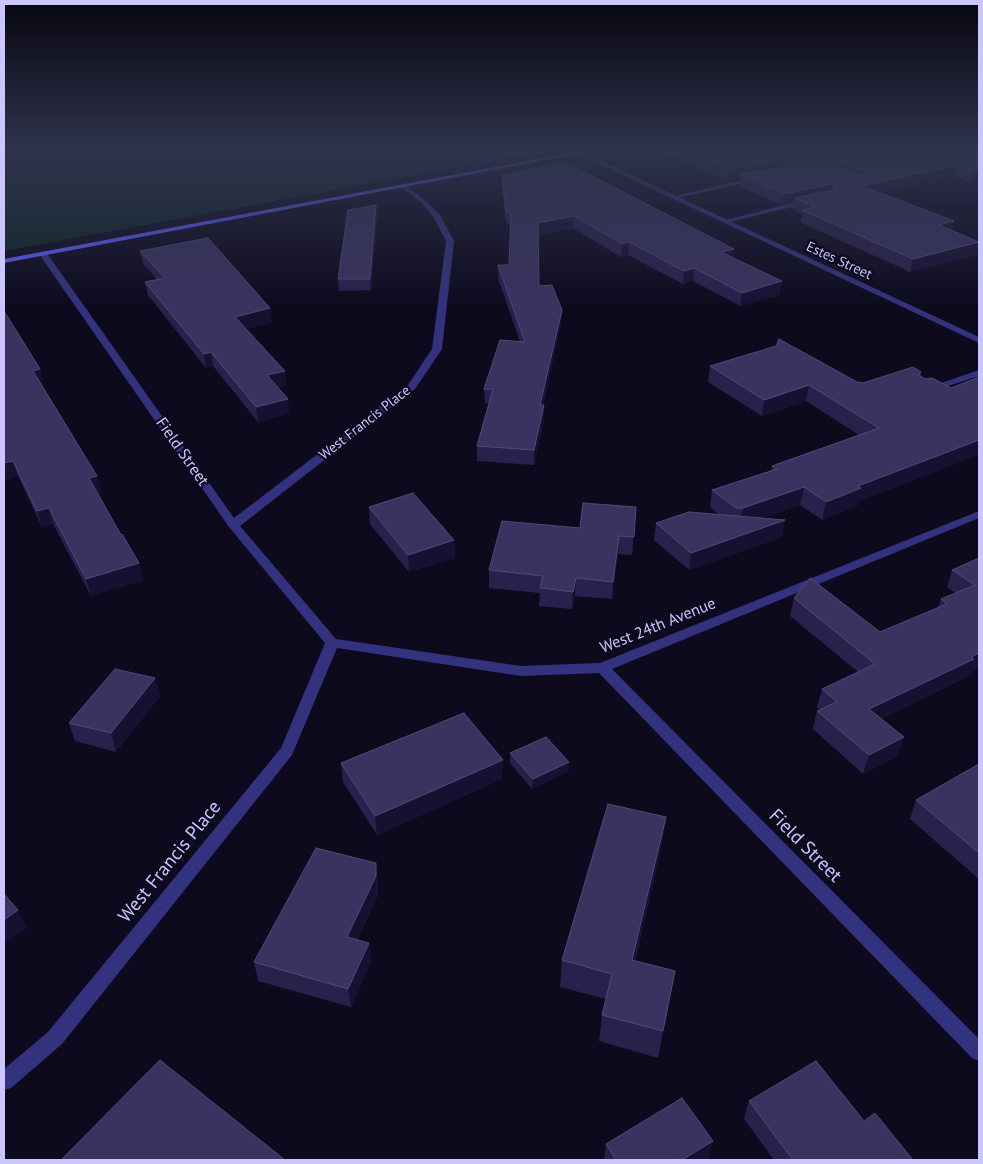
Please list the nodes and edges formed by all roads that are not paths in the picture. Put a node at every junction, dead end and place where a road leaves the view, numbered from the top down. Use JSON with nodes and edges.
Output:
{"nodes":[{"id":1,"x":317,"y":202,"type":"edge"},
{"id":2,"x":424,"y":202,"type":"edge"},
{"id":3,"x":685,"y":202,"type":"edge"},
{"id":4,"x":811,"y":202,"type":"edge"},
{"id":5,"x":725,"y":221,"type":"junction"},
{"id":6,"x":43,"y":254,"type":"junction"},
{"id":7,"x":4,"y":261,"type":"edge"},
{"id":8,"x":979,"y":340,"type":"edge"},
{"id":9,"x":979,"y":373,"type":"edge"},
{"id":10,"x":922,"y":391,"type":"edge"},
{"id":11,"x":979,"y":514,"type":"edge"},
{"id":12,"x":233,"y":525,"type":"junction"},
{"id":13,"x":332,"y":643,"type":"junction"},
{"id":14,"x":602,"y":668,"type":"junction"},
{"id":15,"x":979,"y":1052,"type":"edge"},
{"id":16,"x":4,"y":1081,"type":"edge"}],
"edges":[{"from":1,"to":6,"type":"street"},
{"from":2,"to":12,"type":"street","name":"West Francis Place"},
{"from":3,"to":5,"type":"street","name":"Estes Street"},
{"from":4,"to":5,"type":"street"},
{"from":5,"to":8,"type":"street","name":"Estes Street"},
{"from":6,"to":7,"type":"street"},
{"from":6,"to":12,"type":"street","name":"Field Street"},
{"from":9,"to":10,"type":"street"},
{"from":11,"to":14,"type":"street","name":"West 24th Avenue"},
{"from":12,"to":13,"type":"street","name":"Field Street"},
{"from":13,"to":14,"type":"street","name":"West 24th Avenue"},
{"from":13,"to":16,"type":"street","name":"West Francis Place"},
{"from":14,"to":15,"type":"street","name":"Field Street"}]}
